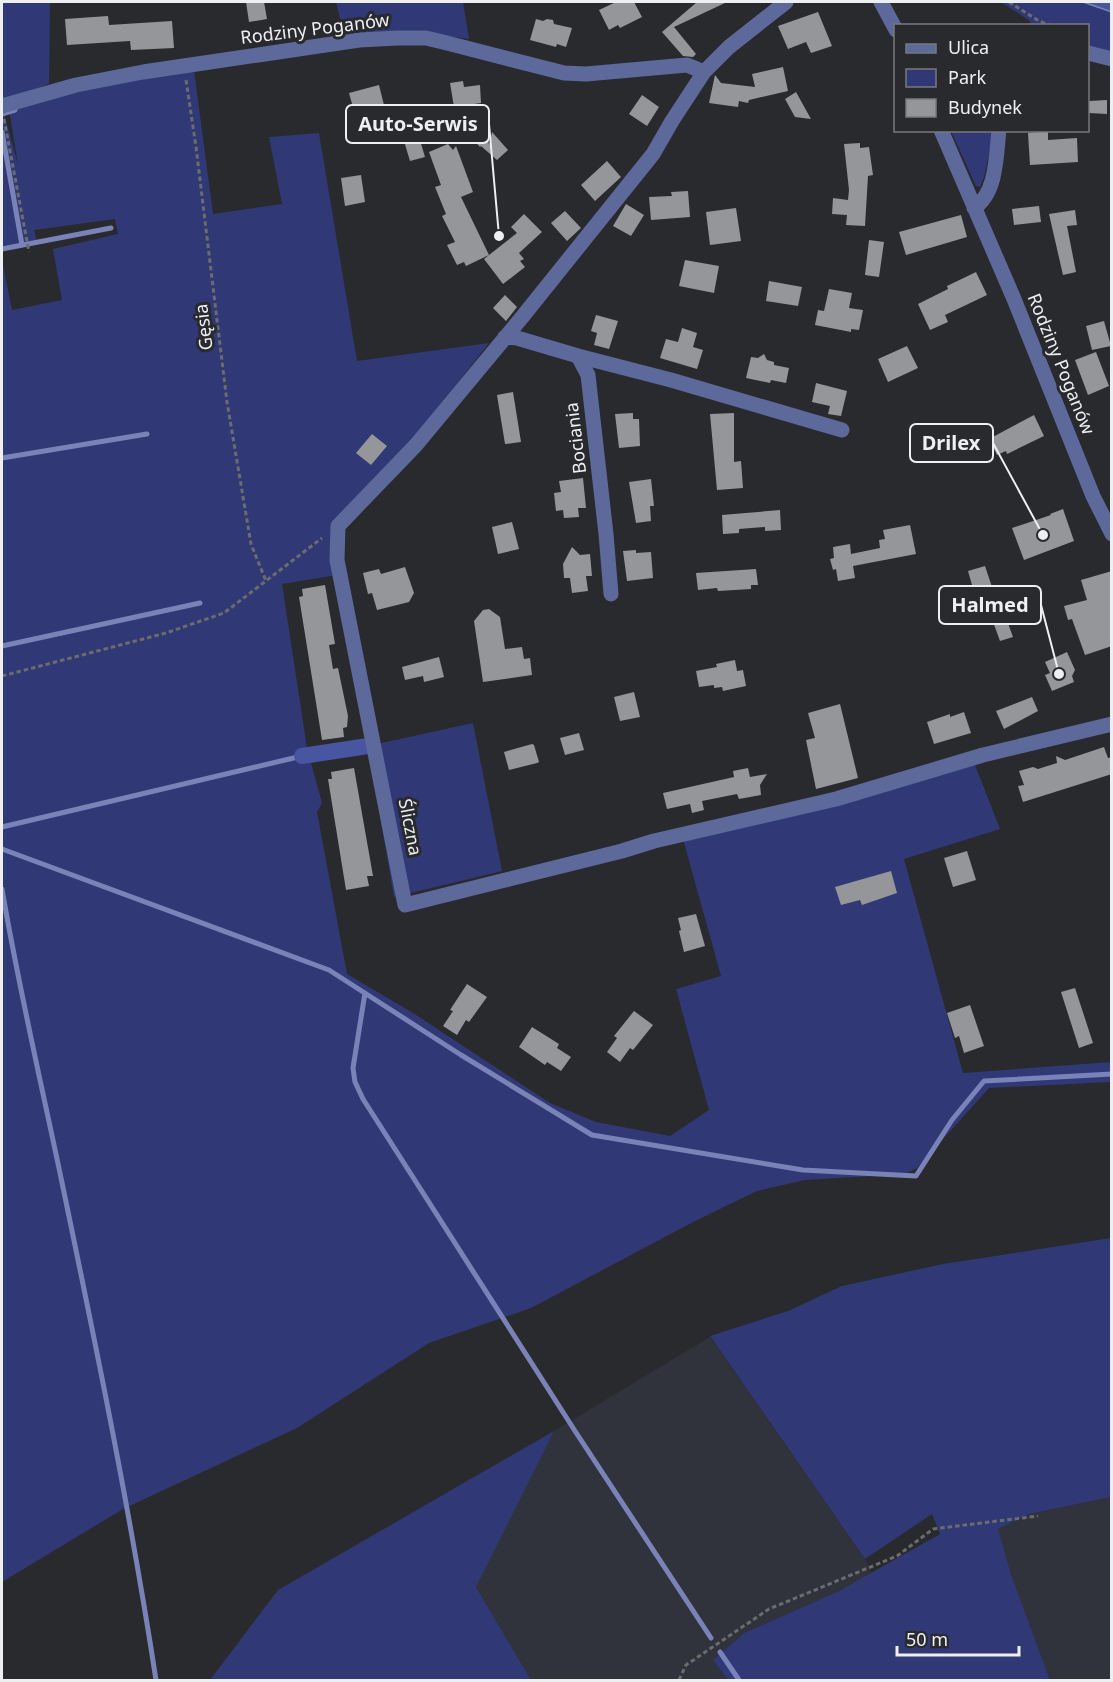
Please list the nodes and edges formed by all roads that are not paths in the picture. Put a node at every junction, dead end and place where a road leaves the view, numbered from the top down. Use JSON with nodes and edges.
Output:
{"nodes":[{"id":1,"x":786,"y":2,"type":"edge"},
{"id":2,"x":881,"y":2,"type":"edge"},
{"id":3,"x":894,"y":26,"type":"edge"},
{"id":4,"x":1089,"y":53,"type":"edge"},
{"id":5,"x":1112,"y":60,"type":"edge"},
{"id":6,"x":704,"y":72,"type":"junction"},
{"id":7,"x":3,"y":113,"type":"edge"},
{"id":8,"x":942,"y":132,"type":"edge"},
{"id":9,"x":999,"y":132,"type":"edge"},
{"id":10,"x":974,"y":208,"type":"junction"},
{"id":11,"x":505,"y":337,"type":"junction"},
{"id":12,"x":578,"y":356,"type":"junction"},
{"id":13,"x":842,"y":430,"type":"dead end"},
{"id":14,"x":1112,"y":534,"type":"edge"},
{"id":15,"x":611,"y":594,"type":"dead end"},
{"id":16,"x":1112,"y":724,"type":"edge"}],
"edges":[{"from":1,"to":6,"type":"street"},
{"from":2,"to":3,"type":"street"},
{"from":4,"to":5,"type":"street"},
{"from":6,"to":7,"type":"street","name":"Rodziny Poganów"},
{"from":6,"to":11,"type":"street"},
{"from":8,"to":10,"type":"street","name":"Rodziny Poganów"},
{"from":9,"to":10,"type":"street"},
{"from":10,"to":14,"type":"street","name":"Rodziny Poganów"},
{"from":11,"to":12,"type":"street"},
{"from":11,"to":16,"type":"street","name":"Śliczna"},
{"from":12,"to":13,"type":"street"},
{"from":12,"to":15,"type":"street","name":"Bociania"}]}
